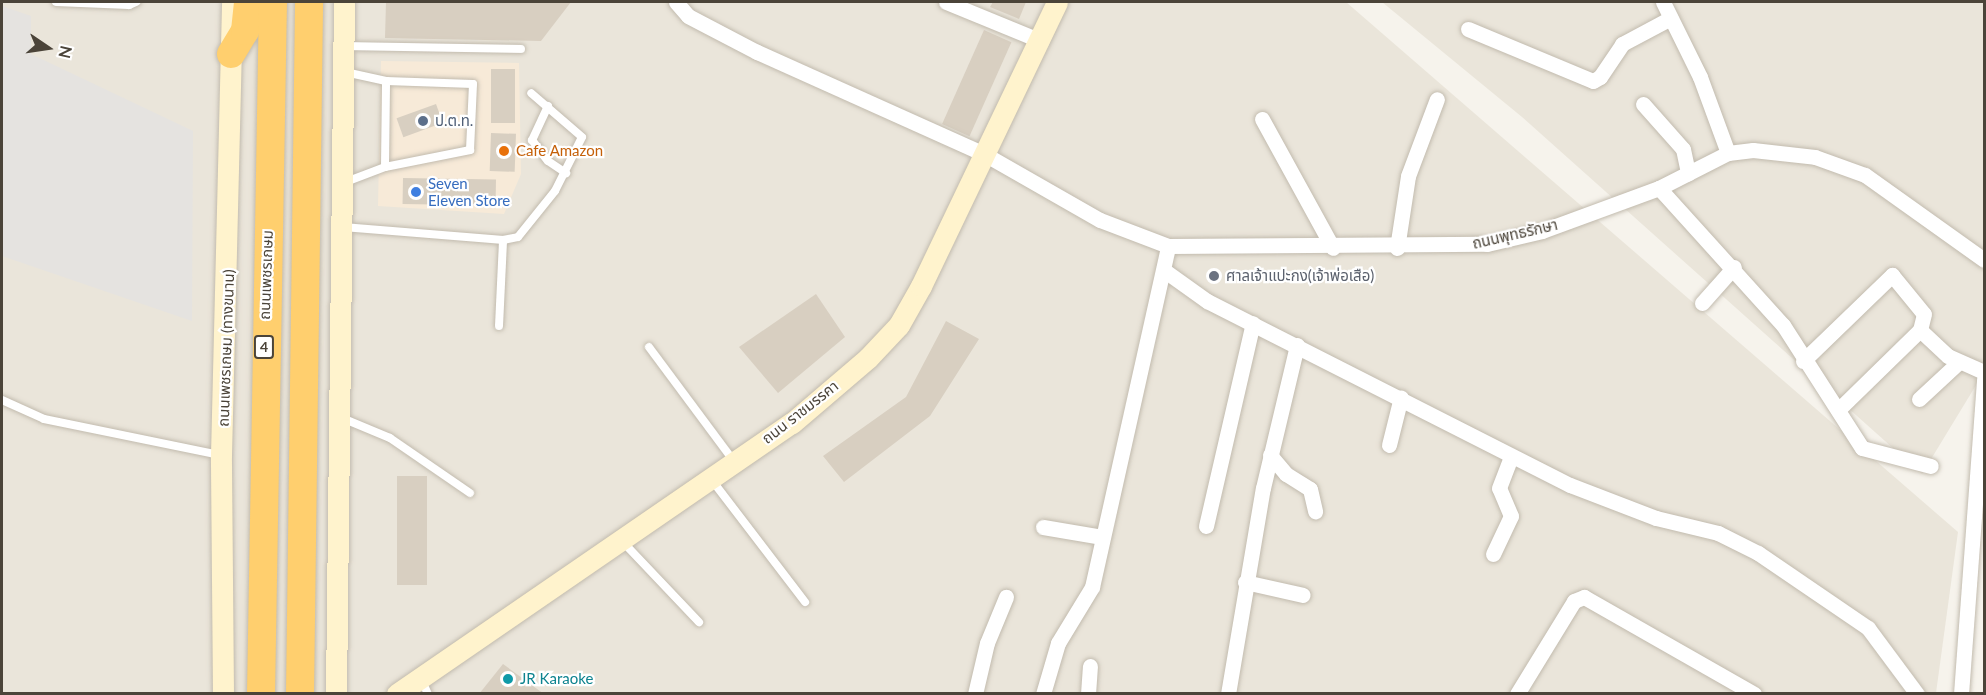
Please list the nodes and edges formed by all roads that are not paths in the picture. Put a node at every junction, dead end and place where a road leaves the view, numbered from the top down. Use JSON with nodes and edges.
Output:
{"nodes":[{"id":1,"x":56,"y":2,"type":"edge"},
{"id":2,"x":136,"y":2,"type":"edge"},
{"id":3,"x":232,"y":2,"type":"edge"},
{"id":4,"x":248,"y":2,"type":"edge"},
{"id":5,"x":273,"y":2,"type":"edge"},
{"id":6,"x":309,"y":2,"type":"edge"},
{"id":7,"x":344,"y":2,"type":"edge"},
{"id":8,"x":676,"y":2,"type":"edge"},
{"id":9,"x":946,"y":2,"type":"edge"},
{"id":10,"x":1057,"y":2,"type":"edge"},
{"id":11,"x":1663,"y":2,"type":"edge"},
{"id":12,"x":691,"y":9,"type":"edge"},
{"id":13,"x":1671,"y":18,"type":"junction"},
{"id":14,"x":1468,"y":29,"type":"dead end"},
{"id":15,"x":1041,"y":41,"type":"junction"},
{"id":16,"x":344,"y":46,"type":"junction"},
{"id":17,"x":521,"y":49,"type":"dead end"},
{"id":18,"x":231,"y":54,"type":"junction"},
{"id":19,"x":344,"y":72,"type":"junction"},
{"id":20,"x":386,"y":81,"type":"junction"},
{"id":21,"x":531,"y":93,"type":"dead end"},
{"id":22,"x":1437,"y":99,"type":"dead end"},
{"id":23,"x":1643,"y":104,"type":"dead end"},
{"id":24,"x":548,"y":106,"type":"junction"},
{"id":25,"x":1262,"y":119,"type":"dead end"},
{"id":26,"x":1728,"y":153,"type":"junction"},
{"id":27,"x":986,"y":155,"type":"junction"},
{"id":28,"x":385,"y":166,"type":"junction"},
{"id":29,"x":566,"y":173,"type":"junction"},
{"id":30,"x":1688,"y":173,"type":"junction"},
{"id":31,"x":343,"y":184,"type":"junction"},
{"id":32,"x":1659,"y":188,"type":"junction"},
{"id":33,"x":343,"y":227,"type":"junction"},
{"id":34,"x":503,"y":240,"type":"junction"},
{"id":35,"x":1168,"y":246,"type":"junction"},
{"id":36,"x":1333,"y":248,"type":"junction"},
{"id":37,"x":1397,"y":248,"type":"junction"},
{"id":38,"x":1984,"y":260,"type":"edge"},
{"id":39,"x":1734,"y":267,"type":"junction"},
{"id":40,"x":1165,"y":271,"type":"junction"},
{"id":41,"x":1702,"y":303,"type":"dead end"},
{"id":42,"x":1253,"y":323,"type":"junction"},
{"id":43,"x":499,"y":326,"type":"dead end"},
{"id":44,"x":1920,"y":330,"type":"junction"},
{"id":45,"x":1297,"y":345,"type":"junction"},
{"id":46,"x":649,"y":347,"type":"dead end"},
{"id":47,"x":1803,"y":361,"type":"junction"},
{"id":48,"x":1959,"y":362,"type":"junction"},
{"id":49,"x":1984,"y":372,"type":"edge"},
{"id":50,"x":1984,"y":379,"type":"edge"},
{"id":51,"x":1401,"y":397,"type":"junction"},
{"id":52,"x":1919,"y":399,"type":"dead end"},
{"id":53,"x":2,"y":400,"type":"edge"},
{"id":54,"x":1838,"y":410,"type":"junction"},
{"id":55,"x":338,"y":416,"type":"junction"},
{"id":56,"x":1389,"y":445,"type":"dead end"},
{"id":57,"x":221,"y":455,"type":"junction"},
{"id":58,"x":1270,"y":455,"type":"junction"},
{"id":59,"x":1511,"y":457,"type":"junction"},
{"id":60,"x":734,"y":461,"type":"junction"},
{"id":61,"x":1931,"y":466,"type":"dead end"},
{"id":62,"x":710,"y":478,"type":"junction"},
{"id":63,"x":470,"y":493,"type":"dead end"},
{"id":64,"x":1315,"y":511,"type":"dead end"},
{"id":65,"x":1206,"y":526,"type":"dead end"},
{"id":66,"x":1043,"y":527,"type":"dead end"},
{"id":67,"x":1102,"y":537,"type":"junction"},
{"id":68,"x":621,"y":539,"type":"junction"},
{"id":69,"x":1493,"y":554,"type":"dead end"},
{"id":70,"x":1245,"y":582,"type":"junction"},
{"id":71,"x":1303,"y":595,"type":"dead end"},
{"id":72,"x":1006,"y":597,"type":"dead end"},
{"id":73,"x":805,"y":602,"type":"dead end"},
{"id":74,"x":699,"y":622,"type":"dead end"},
{"id":75,"x":1090,"y":666,"type":"dead end"},
{"id":76,"x":424,"y":685,"type":"edge"},
{"id":77,"x":223,"y":693,"type":"edge"},
{"id":78,"x":261,"y":693,"type":"edge"},
{"id":79,"x":300,"y":693,"type":"edge"},
{"id":80,"x":336,"y":693,"type":"edge"},
{"id":81,"x":397,"y":693,"type":"edge"},
{"id":82,"x":975,"y":693,"type":"edge"},
{"id":83,"x":1043,"y":693,"type":"edge"},
{"id":84,"x":1088,"y":693,"type":"edge"},
{"id":85,"x":1228,"y":693,"type":"edge"},
{"id":86,"x":1516,"y":693,"type":"edge"},
{"id":87,"x":1754,"y":693,"type":"edge"},
{"id":88,"x":1917,"y":693,"type":"edge"},
{"id":89,"x":1961,"y":693,"type":"edge"}],
"edges":[{"from":1,"to":2,"type":"lane"},
{"from":3,"to":18,"type":"main road","name":"ถนนเพชรเกษม (ทางขนาน)"},
{"from":4,"to":18,"type":"highway"},
{"from":5,"to":78,"type":"highway","name":"ถนนเพชรเกษม","number":"4"},
{"from":6,"to":79,"type":"highway"},
{"from":7,"to":16,"type":"main road"},
{"from":8,"to":12,"type":"street"},
{"from":9,"to":15,"type":"street"},
{"from":10,"to":15,"type":"main road","name":"ถนน ราชมรรคา"},
{"from":11,"to":13,"type":"street"},
{"from":12,"to":27,"type":"street","name":"ถนนพุทธรักษา"},
{"from":13,"to":14,"type":"street"},
{"from":13,"to":26,"type":"street"},
{"from":15,"to":27,"type":"main road","name":"ถนน ราชมรรคา"},
{"from":16,"to":17,"type":"lane"},
{"from":16,"to":19,"type":"main road"},
{"from":18,"to":57,"type":"main road","name":"ถนนเพชรเกษม (ทางขนาน)"},
{"from":19,"to":20,"type":"lane"},
{"from":19,"to":31,"type":"main road"},
{"from":20,"to":28,"type":"lane"},
{"from":20,"to":28,"type":"lane"},
{"from":21,"to":24,"type":"lane"},
{"from":22,"to":37,"type":"street"},
{"from":23,"to":30,"type":"street"},
{"from":24,"to":29,"type":"lane"},
{"from":24,"to":29,"type":"lane"},
{"from":25,"to":36,"type":"street"},
{"from":26,"to":30,"type":"street","name":"ถนนพุทธรักษา"},
{"from":26,"to":38,"type":"street","name":"ถนนพุทธรักษา"},
{"from":27,"to":35,"type":"street","name":"ถนนพุทธรักษา"},
{"from":27,"to":60,"type":"main road","name":"ถนน ราชมรรคา"},
{"from":28,"to":31,"type":"lane"},
{"from":29,"to":34,"type":"lane"},
{"from":30,"to":32,"type":"street","name":"ถนนพุทธรักษา"},
{"from":31,"to":33,"type":"main road"},
{"from":32,"to":37,"type":"street","name":"ถนนพุทธรักษา"},
{"from":32,"to":39,"type":"street"},
{"from":33,"to":34,"type":"lane"},
{"from":33,"to":55,"type":"main road"},
{"from":34,"to":43,"type":"lane"},
{"from":35,"to":36,"type":"street","name":"ถนนพุทธรักษา"},
{"from":35,"to":40,"type":"street"},
{"from":36,"to":37,"type":"street","name":"ถนนพุทธรักษา"},
{"from":39,"to":41,"type":"street"},
{"from":39,"to":47,"type":"street"},
{"from":40,"to":42,"type":"street"},
{"from":40,"to":67,"type":"street"},
{"from":42,"to":45,"type":"street"},
{"from":42,"to":65,"type":"street"},
{"from":44,"to":47,"type":"street"},
{"from":44,"to":48,"type":"street"},
{"from":44,"to":54,"type":"street"},
{"from":45,"to":51,"type":"street"},
{"from":45,"to":58,"type":"street"},
{"from":46,"to":60,"type":"lane"},
{"from":47,"to":54,"type":"street"},
{"from":48,"to":49,"type":"street"},
{"from":48,"to":52,"type":"street"},
{"from":50,"to":89,"type":"street"},
{"from":51,"to":56,"type":"street"},
{"from":51,"to":59,"type":"street"},
{"from":53,"to":57,"type":"lane"},
{"from":54,"to":61,"type":"street"},
{"from":55,"to":63,"type":"lane"},
{"from":55,"to":80,"type":"main road"},
{"from":57,"to":77,"type":"main road","name":"ถนนเพชรเกษม (ทางขนาน)"},
{"from":58,"to":64,"type":"street"},
{"from":58,"to":70,"type":"street"},
{"from":59,"to":69,"type":"street"},
{"from":59,"to":88,"type":"street"},
{"from":60,"to":62,"type":"main road","name":"ถนน ราชมรรคา"},
{"from":62,"to":68,"type":"main road","name":"ถนน ราชมรรคา"},
{"from":62,"to":73,"type":"lane"},
{"from":66,"to":67,"type":"street"},
{"from":67,"to":83,"type":"street"},
{"from":68,"to":74,"type":"lane"},
{"from":68,"to":76,"type":"main road","name":"ถนน ราชมรรคา"},
{"from":70,"to":71,"type":"street"},
{"from":70,"to":85,"type":"street"},
{"from":72,"to":82,"type":"street"},
{"from":75,"to":84,"type":"street"},
{"from":76,"to":81,"type":"main road","name":"ถนน ราชมรรคา"},
{"from":86,"to":87,"type":"street"}]}
